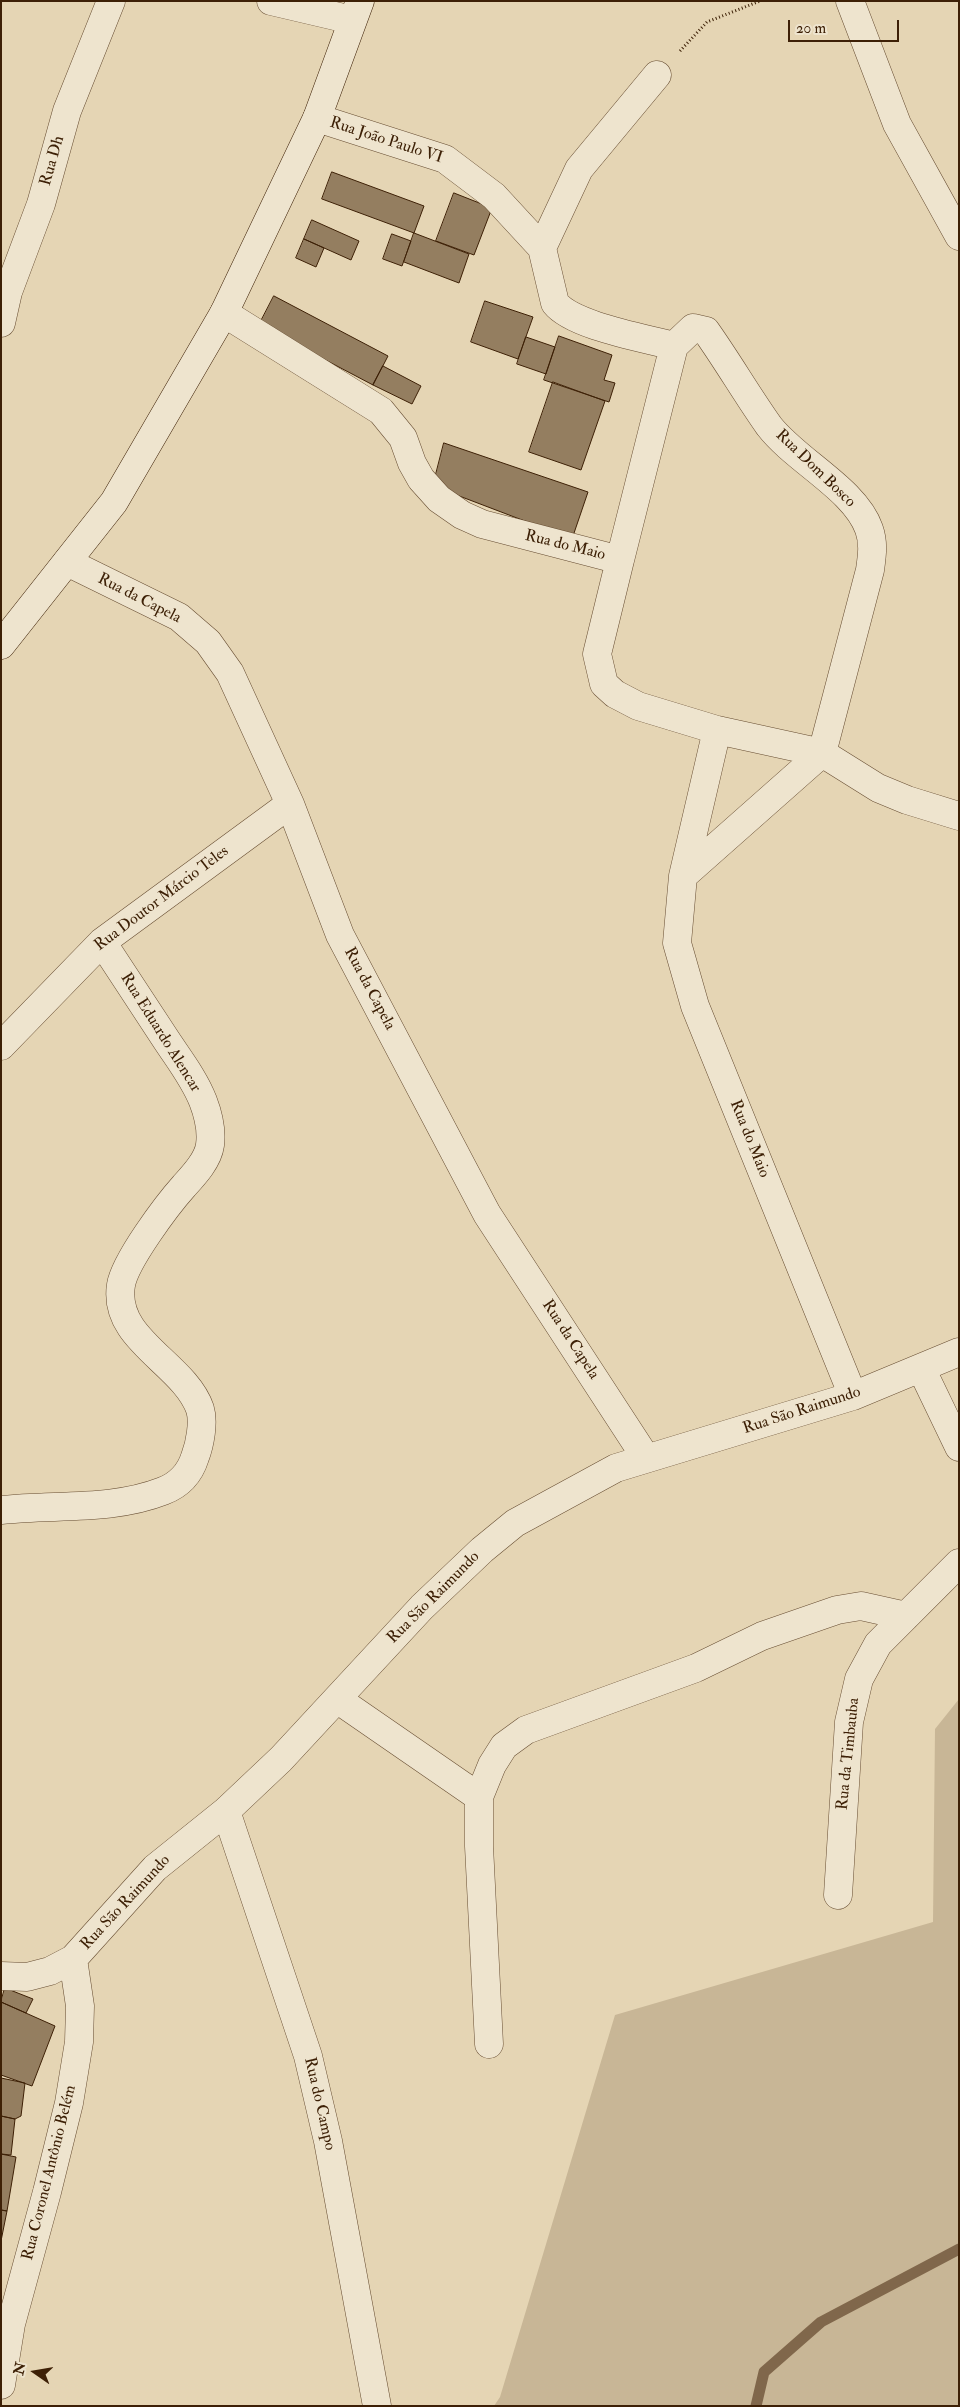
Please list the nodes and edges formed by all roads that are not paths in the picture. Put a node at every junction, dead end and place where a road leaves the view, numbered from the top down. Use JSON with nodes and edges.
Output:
{"nodes":[{"id":1,"x":111,"y":1,"type":"edge"},
{"id":2,"x":271,"y":1,"type":"edge"},
{"id":3,"x":850,"y":1,"type":"edge"},
{"id":4,"x":356,"y":11,"type":"edge"},
{"id":5,"x":657,"y":75,"type":"road end"},
{"id":6,"x":317,"y":118,"type":"junction"},
{"id":7,"x":959,"y":236,"type":"edge"},
{"id":8,"x":542,"y":248,"type":"junction"},
{"id":9,"x":224,"y":313,"type":"junction"},
{"id":10,"x":1,"y":323,"type":"edge"},
{"id":11,"x":674,"y":346,"type":"junction"},
{"id":12,"x":620,"y":560,"type":"junction"},
{"id":13,"x":67,"y":562,"type":"junction"},
{"id":14,"x":1,"y":645,"type":"edge"},
{"id":15,"x":717,"y":730,"type":"junction"},
{"id":16,"x":822,"y":753,"type":"junction"},
{"id":17,"x":290,"y":804,"type":"junction"},
{"id":18,"x":959,"y":816,"type":"edge"},
{"id":19,"x":684,"y":876,"type":"junction"},
{"id":20,"x":102,"y":942,"type":"junction"},
{"id":21,"x":1,"y":1046,"type":"edge"},
{"id":22,"x":959,"y":1352,"type":"edge"},
{"id":23,"x":921,"y":1368,"type":"junction"},
{"id":24,"x":853,"y":1396,"type":"junction"},
{"id":25,"x":959,"y":1447,"type":"edge"},
{"id":26,"x":646,"y":1458,"type":"junction"},
{"id":27,"x":1,"y":1510,"type":"edge"},
{"id":28,"x":959,"y":1563,"type":"edge"},
{"id":29,"x":906,"y":1616,"type":"junction"},
{"id":30,"x":337,"y":1699,"type":"junction"},
{"id":31,"x":479,"y":1797,"type":"junction"},
{"id":32,"x":226,"y":1811,"type":"junction"},
{"id":33,"x":838,"y":1895,"type":"dead end"},
{"id":34,"x":73,"y":1959,"type":"junction"},
{"id":35,"x":1,"y":1976,"type":"edge"},
{"id":36,"x":489,"y":2044,"type":"dead end"},
{"id":37,"x":1,"y":2385,"type":"edge"},
{"id":38,"x":377,"y":2406,"type":"edge"}],
"edges":[{"from":1,"to":10,"type":"street","name":"Rua Dh"},
{"from":2,"to":4,"type":"street"},
{"from":3,"to":7,"type":"street"},
{"from":4,"to":6,"type":"street"},
{"from":5,"to":8,"type":"street"},
{"from":6,"to":8,"type":"street","name":"Rua João Paulo VI"},
{"from":6,"to":9,"type":"street"},
{"from":8,"to":11,"type":"street"},
{"from":9,"to":12,"type":"street","name":"Rua do Maio"},
{"from":9,"to":13,"type":"street"},
{"from":11,"to":12,"type":"street"},
{"from":11,"to":16,"type":"street","name":"Rua Dom Bosco"},
{"from":12,"to":15,"type":"street","name":"Rua do Maio"},
{"from":13,"to":14,"type":"street"},
{"from":13,"to":17,"type":"street","name":"Rua da Capela"},
{"from":15,"to":16,"type":"street"},
{"from":15,"to":19,"type":"street","name":"Rua do Maio"},
{"from":16,"to":18,"type":"street"},
{"from":16,"to":19,"type":"street"},
{"from":17,"to":20,"type":"street","name":"Rua Doutor Márcio Teles"},
{"from":17,"to":26,"type":"street","name":"Rua da Capela"},
{"from":19,"to":24,"type":"street","name":"Rua do Maio"},
{"from":20,"to":21,"type":"street","name":"Rua Doutor Márcio Teles"},
{"from":20,"to":27,"type":"street","name":"Rua Eduardo Alencar"},
{"from":22,"to":23,"type":"street","name":"Rua São Raimundo"},
{"from":23,"to":24,"type":"street","name":"Rua São Raimundo"},
{"from":23,"to":25,"type":"street"},
{"from":24,"to":26,"type":"street","name":"Rua São Raimundo"},
{"from":26,"to":30,"type":"street","name":"Rua São Raimundo"},
{"from":28,"to":29,"type":"street","name":"Rua da Timbauba"},
{"from":29,"to":31,"type":"street"},
{"from":29,"to":33,"type":"street","name":"Rua da Timbauba"},
{"from":30,"to":31,"type":"street"},
{"from":30,"to":32,"type":"street","name":"Rua São Raimundo"},
{"from":31,"to":36,"type":"street"},
{"from":32,"to":34,"type":"street","name":"Rua São Raimundo"},
{"from":32,"to":38,"type":"street","name":"Rua do Campo"},
{"from":34,"to":35,"type":"street","name":"Rua São Raimundo"},
{"from":34,"to":37,"type":"street","name":"Rua Coronel Antônio Belém"}]}
